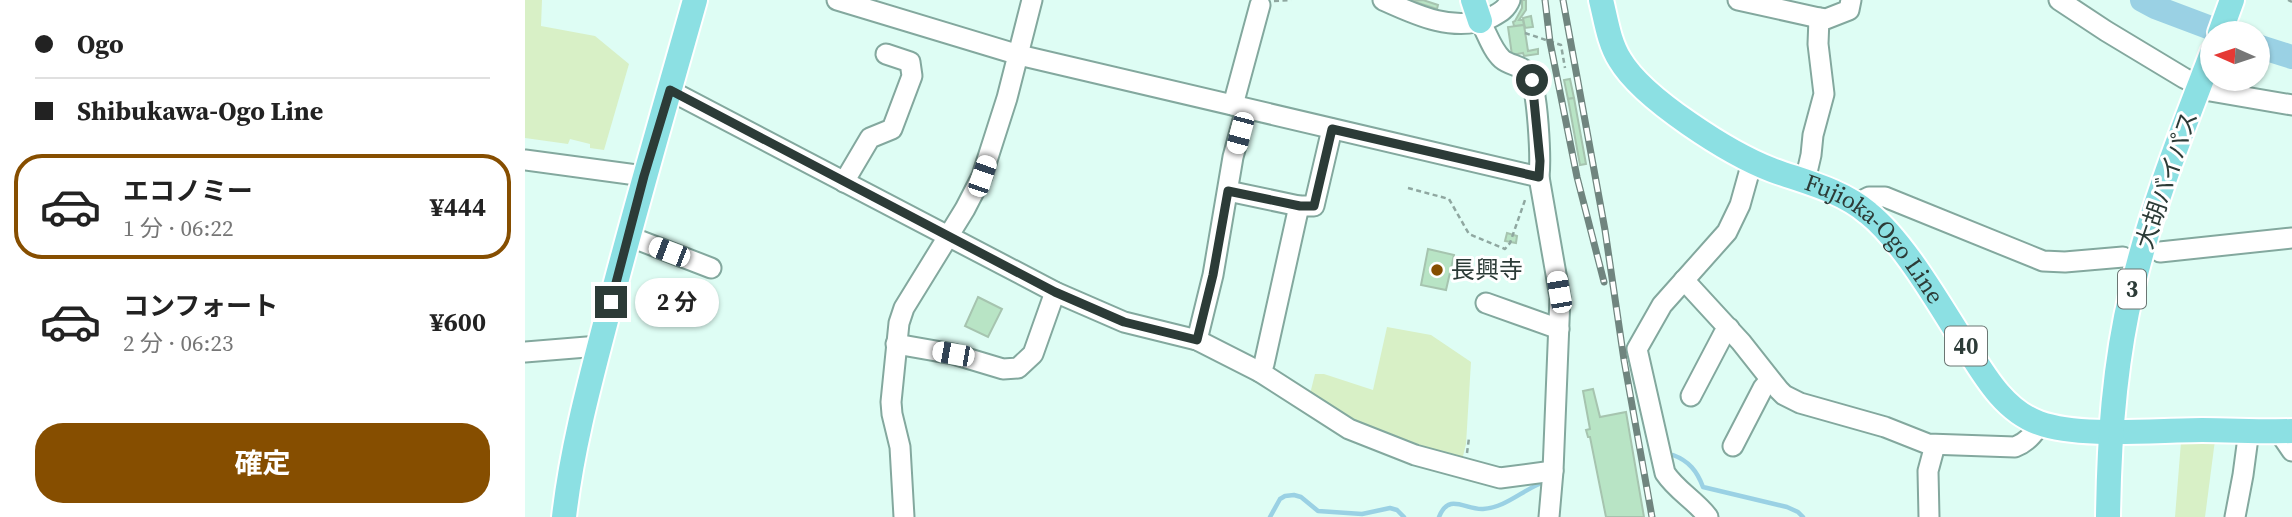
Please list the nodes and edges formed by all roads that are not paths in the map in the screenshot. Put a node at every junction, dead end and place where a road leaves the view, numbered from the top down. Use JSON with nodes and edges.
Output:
{"nodes":[{"id":1,"x":695,"y":0,"type":"edge"},
{"id":2,"x":837,"y":0,"type":"edge"},
{"id":3,"x":1032,"y":0,"type":"edge"},
{"id":4,"x":1383,"y":0,"type":"edge"},
{"id":5,"x":1510,"y":0,"type":"edge"},
{"id":6,"x":1601,"y":0,"type":"edge"},
{"id":7,"x":1738,"y":0,"type":"edge"},
{"id":8,"x":1851,"y":0,"type":"edge"},
{"id":9,"x":2059,"y":0,"type":"edge"},
{"id":10,"x":2232,"y":0,"type":"edge"},
{"id":11,"x":1259,"y":5,"type":"dead end"},
{"id":12,"x":1477,"y":11,"type":"edge"},
{"id":13,"x":1819,"y":18,"type":"junction"},
{"id":14,"x":2224,"y":21,"type":"edge"},
{"id":15,"x":885,"y":54,"type":"dead end"},
{"id":16,"x":1019,"y":55,"type":"junction"},
{"id":17,"x":2200,"y":68,"type":"edge"},
{"id":18,"x":2200,"y":84,"type":"edge"},
{"id":19,"x":670,"y":90,"type":"junction"},
{"id":20,"x":2220,"y":91,"type":"edge"},
{"id":21,"x":2292,"y":105,"type":"edge"},
{"id":22,"x":1240,"y":107,"type":"junction"},
{"id":23,"x":1332,"y":129,"type":"junction"},
{"id":24,"x":525,"y":160,"type":"edge"},
{"id":25,"x":1752,"y":162,"type":"junction"},
{"id":26,"x":644,"y":176,"type":"junction"},
{"id":27,"x":1539,"y":177,"type":"junction"},
{"id":28,"x":1805,"y":181,"type":"junction"},
{"id":29,"x":844,"y":182,"type":"junction"},
{"id":30,"x":1228,"y":191,"type":"junction"},
{"id":31,"x":1857,"y":203,"type":"junction"},
{"id":32,"x":1300,"y":206,"type":"junction"},
{"id":33,"x":628,"y":236,"type":"junction"},
{"id":34,"x":946,"y":237,"type":"junction"},
{"id":35,"x":2292,"y":238,"type":"edge"},
{"id":36,"x":2160,"y":252,"type":"dead end"},
{"id":37,"x":2123,"y":257,"type":"dead end"},
{"id":38,"x":711,"y":268,"type":"dead end"},
{"id":39,"x":1684,"y":280,"type":"junction"},
{"id":40,"x":1055,"y":292,"type":"junction"},
{"id":41,"x":1486,"y":303,"type":"dead end"},
{"id":42,"x":1729,"y":328,"type":"junction"},
{"id":43,"x":1559,"y":329,"type":"junction"},
{"id":44,"x":1197,"y":340,"type":"junction"},
{"id":45,"x":896,"y":344,"type":"junction"},
{"id":46,"x":599,"y":346,"type":"junction"},
{"id":47,"x":525,"y":352,"type":"edge"},
{"id":48,"x":1260,"y":372,"type":"junction"},
{"id":49,"x":1770,"y":380,"type":"junction"},
{"id":50,"x":1691,"y":396,"type":"dead end"},
{"id":51,"x":2040,"y":424,"type":"junction"},
{"id":52,"x":2249,"y":430,"type":"junction"},
{"id":53,"x":2111,"y":431,"type":"junction"},
{"id":54,"x":2288,"y":438,"type":"edge"},
{"id":55,"x":1935,"y":445,"type":"junction"},
{"id":56,"x":1733,"y":446,"type":"dead end"},
{"id":57,"x":1553,"y":471,"type":"junction"},
{"id":58,"x":564,"y":517,"type":"edge"},
{"id":59,"x":904,"y":517,"type":"edge"},
{"id":60,"x":1549,"y":517,"type":"edge"},
{"id":61,"x":1708,"y":517,"type":"edge"},
{"id":62,"x":1929,"y":517,"type":"edge"},
{"id":63,"x":2108,"y":517,"type":"edge"},
{"id":64,"x":2235,"y":517,"type":"edge"}],
"edges":[{"from":1,"to":19,"type":"main road"},
{"from":2,"to":16,"type":"street"},
{"from":3,"to":16,"type":"street"},
{"from":4,"to":12,"type":"street"},
{"from":5,"to":12,"type":"street"},
{"from":6,"to":25,"type":"main road","name":"Fujioka-Ogo Line","number":"40"},
{"from":7,"to":13,"type":"street"},
{"from":8,"to":13,"type":"street"},
{"from":9,"to":17,"type":"street"},
{"from":10,"to":14,"type":"main road"},
{"from":11,"to":22,"type":"street"},
{"from":12,"to":27,"type":"street"},
{"from":13,"to":28,"type":"street"},
{"from":15,"to":29,"type":"street"},
{"from":16,"to":22,"type":"street"},
{"from":16,"to":34,"type":"street"},
{"from":18,"to":53,"type":"main road","name":"大胡バイパス","number":"3"},
{"from":19,"to":26,"type":"main road"},
{"from":19,"to":29,"type":"street"},
{"from":20,"to":21,"type":"street"},
{"from":22,"to":23,"type":"street"},
{"from":22,"to":30,"type":"street"},
{"from":23,"to":27,"type":"street"},
{"from":23,"to":32,"type":"street"},
{"from":24,"to":26,"type":"street"},
{"from":25,"to":28,"type":"main road","name":"Fujioka-Ogo Line","number":"40"},
{"from":25,"to":39,"type":"street"},
{"from":26,"to":33,"type":"main road"},
{"from":27,"to":43,"type":"street"},
{"from":28,"to":31,"type":"main road","name":"Fujioka-Ogo Line","number":"40"},
{"from":29,"to":34,"type":"street"},
{"from":30,"to":32,"type":"street"},
{"from":30,"to":44,"type":"street"},
{"from":31,"to":37,"type":"street"},
{"from":31,"to":51,"type":"main road","name":"Fujioka-Ogo Line","number":"40"},
{"from":32,"to":48,"type":"street"},
{"from":33,"to":38,"type":"street"},
{"from":33,"to":46,"type":"main road"},
{"from":34,"to":40,"type":"street"},
{"from":34,"to":45,"type":"street"},
{"from":35,"to":36,"type":"street"},
{"from":39,"to":42,"type":"street"},
{"from":39,"to":61,"type":"street"},
{"from":40,"to":44,"type":"street"},
{"from":40,"to":45,"type":"street"},
{"from":41,"to":43,"type":"street"},
{"from":42,"to":49,"type":"street"},
{"from":42,"to":50,"type":"street"},
{"from":43,"to":57,"type":"street"},
{"from":44,"to":48,"type":"street"},
{"from":45,"to":59,"type":"street"},
{"from":46,"to":47,"type":"street"},
{"from":46,"to":58,"type":"main road"},
{"from":48,"to":57,"type":"street"},
{"from":49,"to":55,"type":"street"},
{"from":49,"to":56,"type":"street"},
{"from":51,"to":53,"type":"main road","name":"Fujioka-Ogo Line","number":"40"},
{"from":51,"to":55,"type":"street"},
{"from":52,"to":53,"type":"main road","name":"Fujioka-Ogo Line","number":"40"},
{"from":52,"to":54,"type":"main road","name":"Fujioka-Ogo Line","number":"40"},
{"from":52,"to":64,"type":"street"},
{"from":53,"to":63,"type":"main road","name":"大胡バイパス","number":"3"},
{"from":55,"to":62,"type":"street"},
{"from":57,"to":60,"type":"street"}]}
